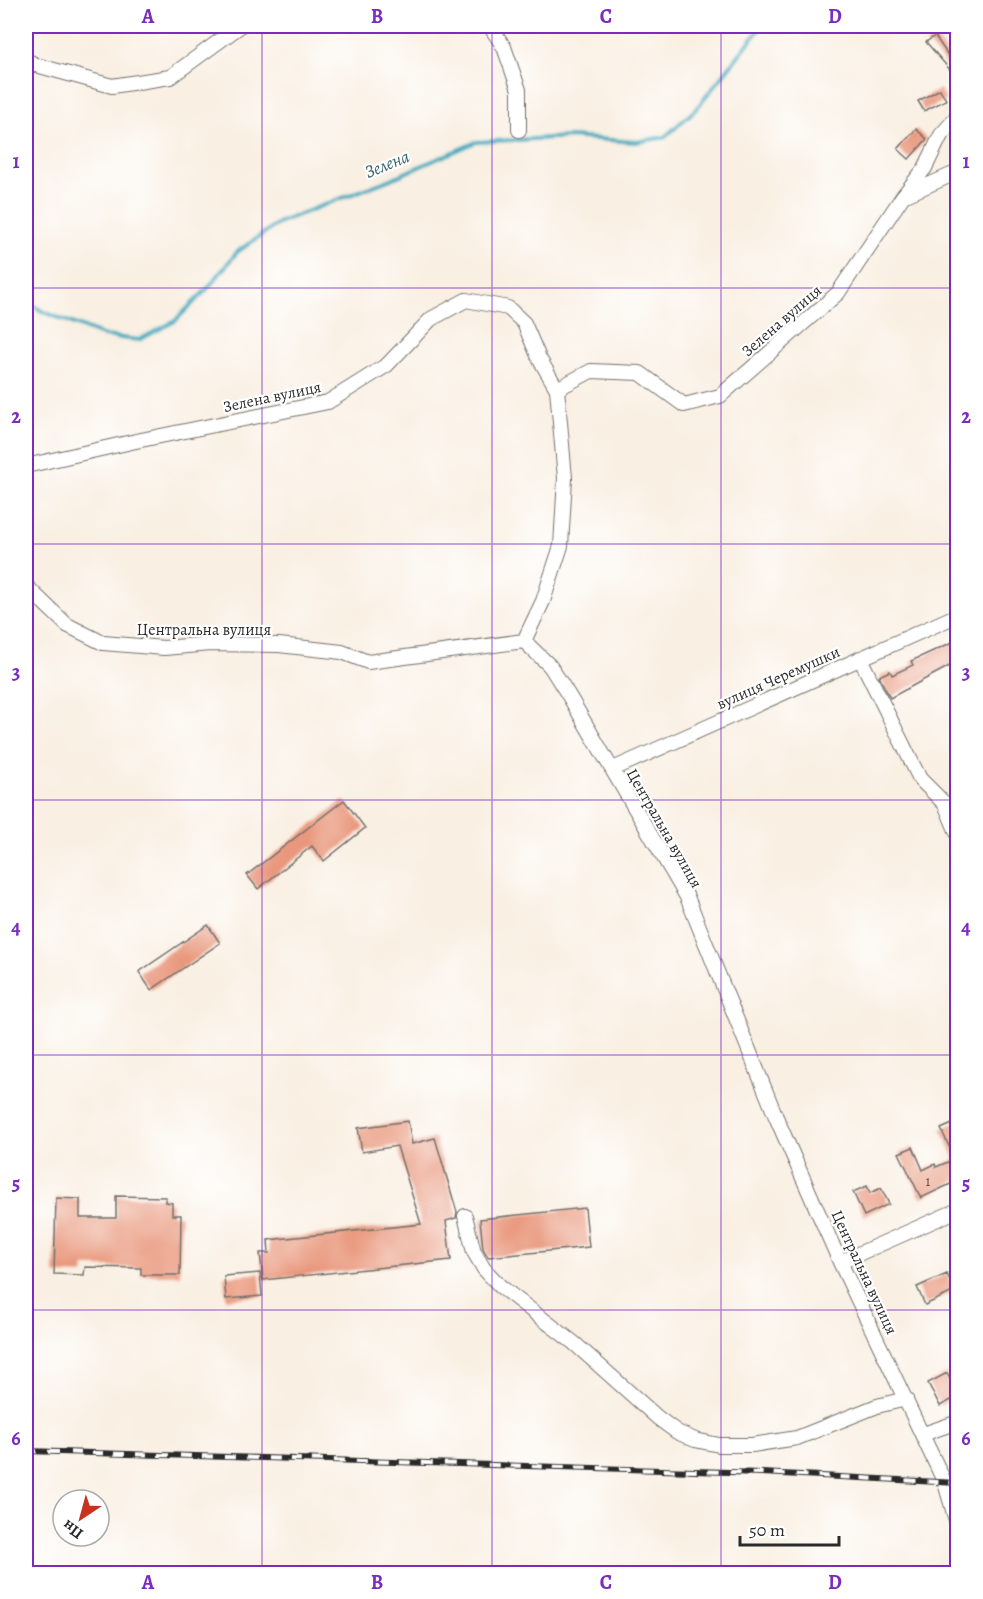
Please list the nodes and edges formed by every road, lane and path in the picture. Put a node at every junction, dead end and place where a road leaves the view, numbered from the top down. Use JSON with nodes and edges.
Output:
{"nodes":[{"id":1,"x":240,"y":26,"type":"edge"},
{"id":2,"x":490,"y":26,"type":"edge"},
{"id":3,"x":26,"y":60,"type":"edge"},
{"id":4,"x":957,"y":116,"type":"edge"},
{"id":5,"x":519,"y":130,"type":"dead end"},
{"id":6,"x":957,"y":178,"type":"edge"},
{"id":7,"x":903,"y":196,"type":"junction"},
{"id":8,"x":556,"y":388,"type":"junction"},
{"id":9,"x":26,"y":466,"type":"edge"},
{"id":10,"x":26,"y":586,"type":"edge"},
{"id":11,"x":957,"y":615,"type":"edge"},
{"id":12,"x":524,"y":641,"type":"junction"},
{"id":13,"x":860,"y":658,"type":"junction"},
{"id":14,"x":613,"y":769,"type":"junction"},
{"id":15,"x":957,"y":835,"type":"edge"},
{"id":16,"x":957,"y":1210,"type":"edge"},
{"id":17,"x":465,"y":1216,"type":"dead end"},
{"id":18,"x":840,"y":1262,"type":"junction"},
{"id":19,"x":906,"y":1399,"type":"junction"},
{"id":20,"x":957,"y":1422,"type":"edge"},
{"id":21,"x":923,"y":1434,"type":"junction"},
{"id":22,"x":957,"y":1527,"type":"edge"}],
"edges":[{"from":1,"to":3,"type":"street"},
{"from":2,"to":5,"type":"street"},
{"from":4,"to":7,"type":"street","name":"Зелена вулиця"},
{"from":6,"to":7,"type":"street"},
{"from":7,"to":8,"type":"street","name":"Зелена вулиця"},
{"from":8,"to":9,"type":"street","name":"Зелена вулиця"},
{"from":8,"to":12,"type":"street"},
{"from":10,"to":12,"type":"street","name":"Центральна вулиця"},
{"from":11,"to":13,"type":"street","name":"вулиця Черемушки"},
{"from":12,"to":14,"type":"street","name":"Центральна вулиця"},
{"from":13,"to":14,"type":"street","name":"вулиця Черемушки"},
{"from":13,"to":15,"type":"street"},
{"from":14,"to":18,"type":"street","name":"Центральна вулиця"},
{"from":16,"to":18,"type":"street"},
{"from":17,"to":19,"type":"street"},
{"from":18,"to":19,"type":"street","name":"Центральна вулиця"},
{"from":19,"to":21,"type":"street","name":"Центральна вулиця"},
{"from":20,"to":21,"type":"street"},
{"from":21,"to":22,"type":"street","name":"Центральна вулиця"}]}
